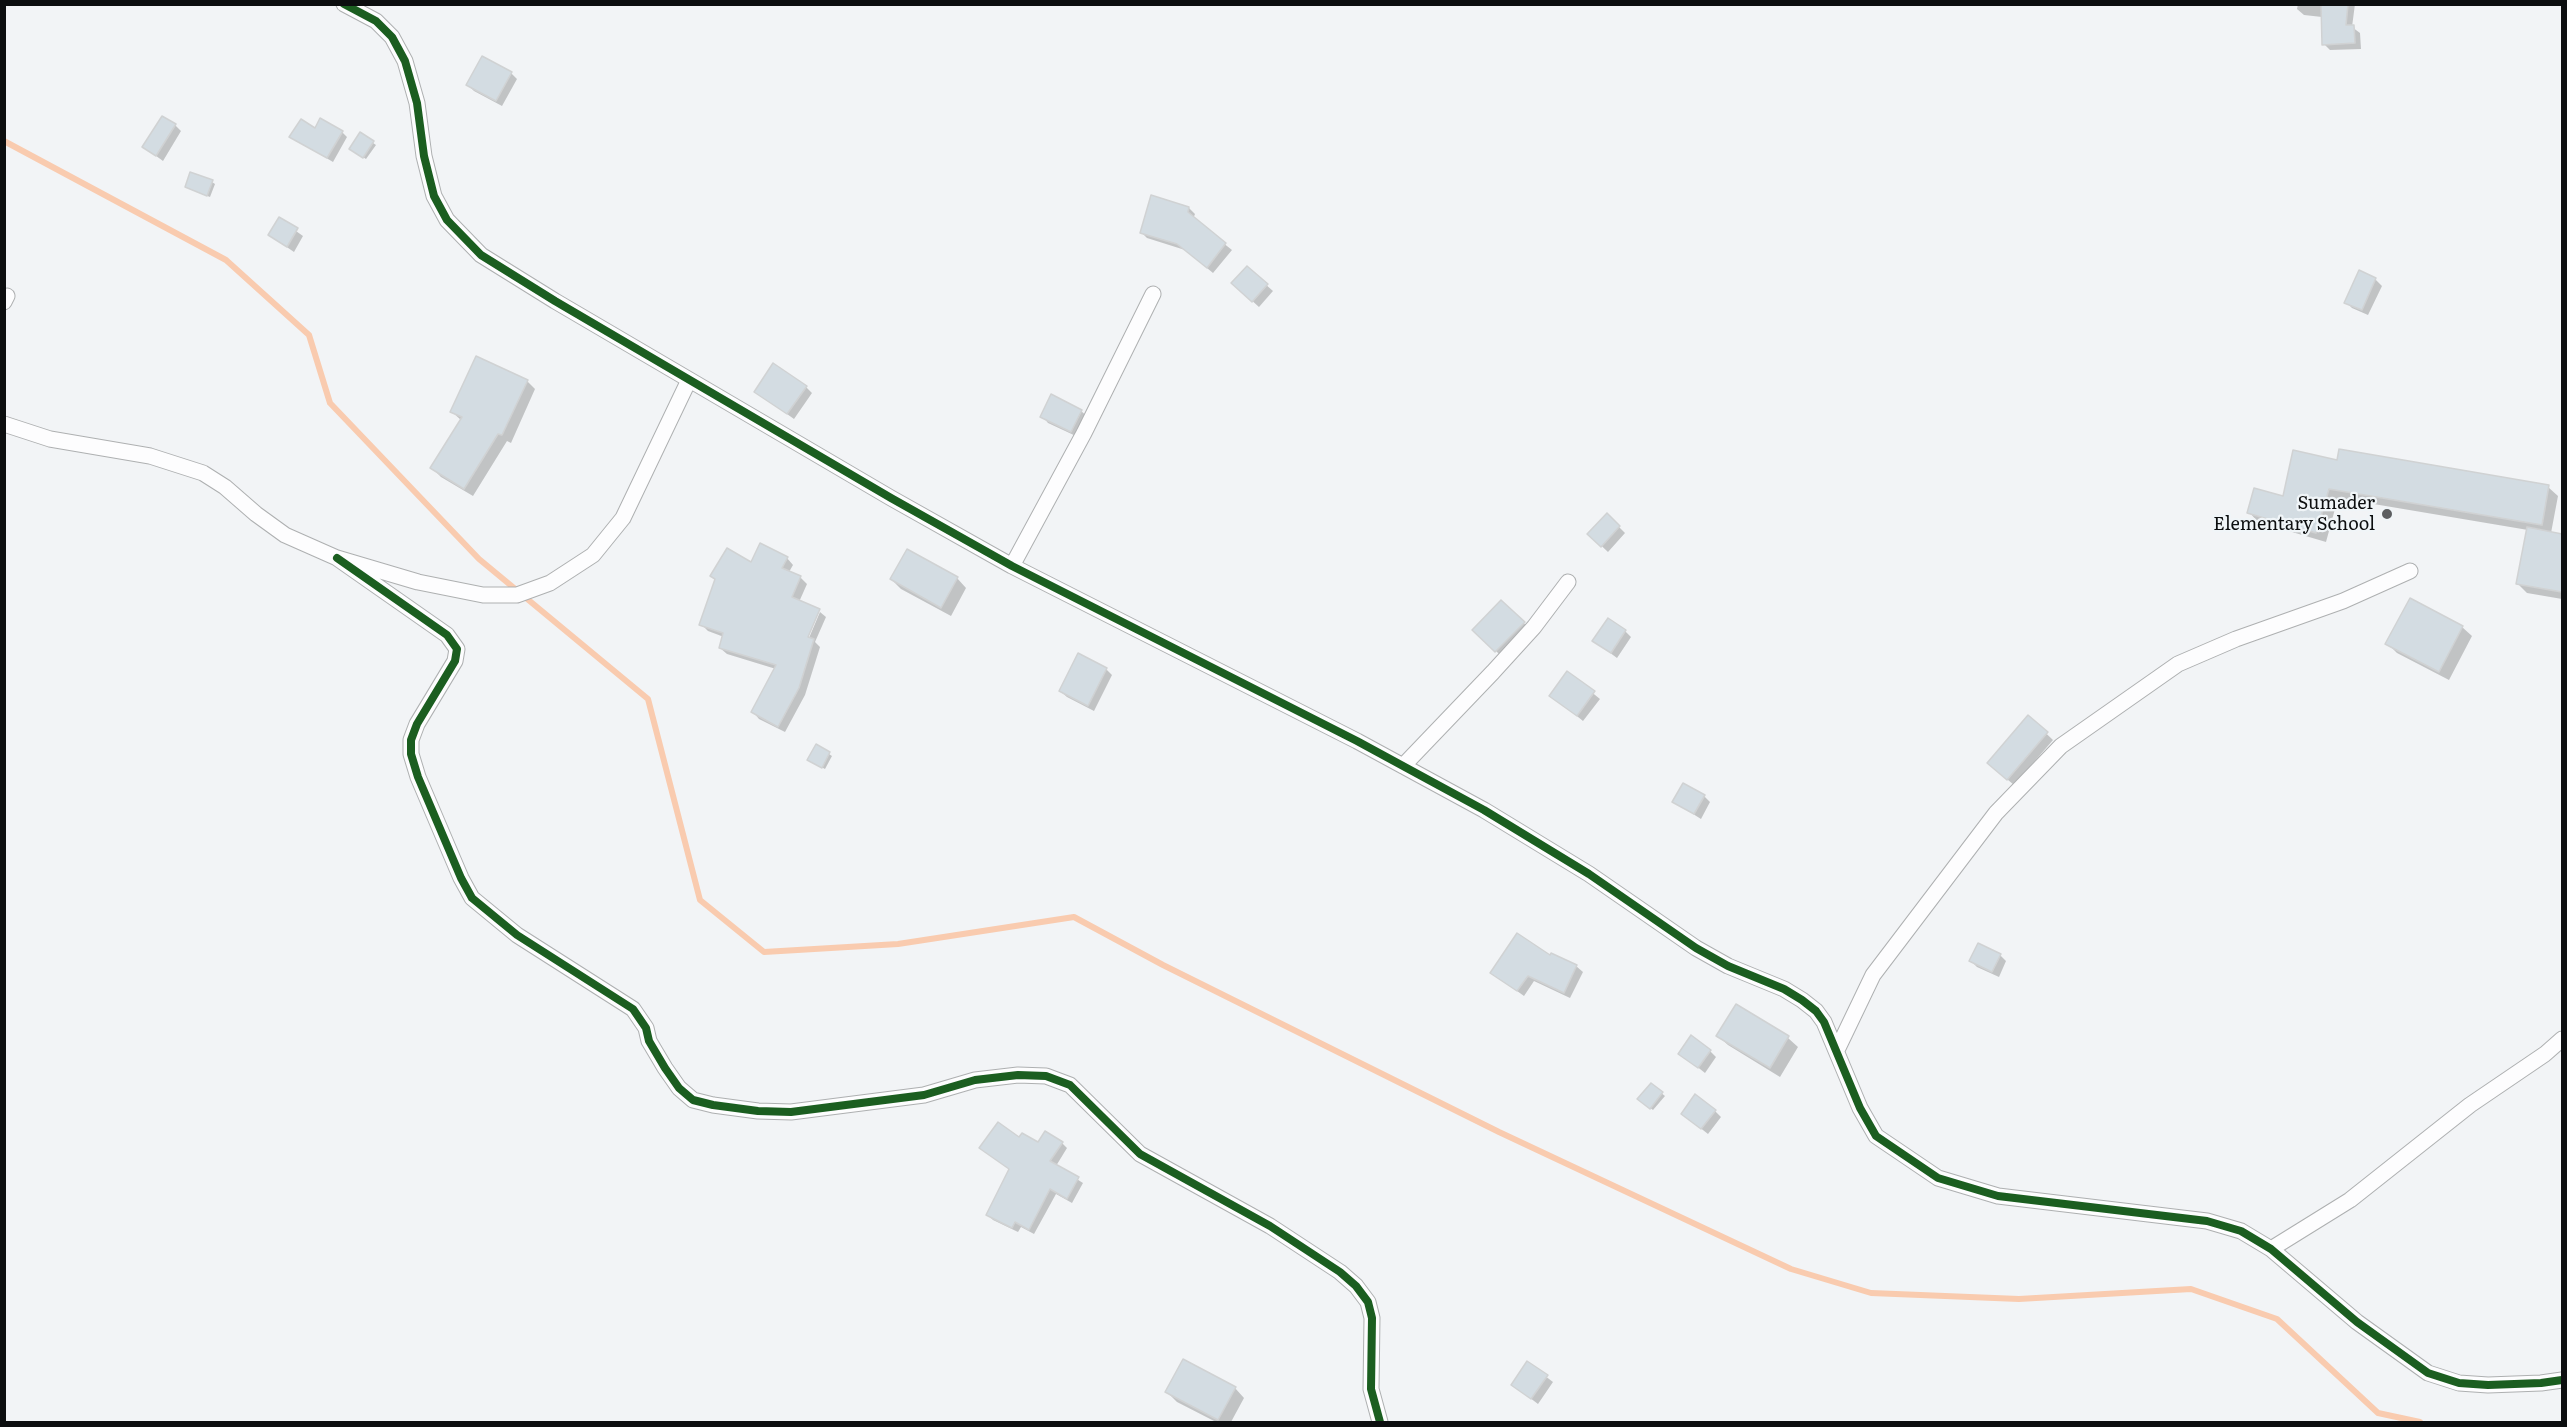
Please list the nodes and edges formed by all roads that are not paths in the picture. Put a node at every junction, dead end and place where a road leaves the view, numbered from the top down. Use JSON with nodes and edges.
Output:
{"nodes":[{"id":1,"x":344,"y":4,"type":"edge"},
{"id":2,"x":1153,"y":294,"type":"dead end"},
{"id":3,"x":688,"y":380,"type":"junction"},
{"id":4,"x":4,"y":424,"type":"edge"},
{"id":5,"x":337,"y":558,"type":"junction"},
{"id":6,"x":1012,"y":566,"type":"junction"},
{"id":7,"x":2410,"y":571,"type":"dead end"},
{"id":8,"x":1568,"y":582,"type":"dead end"},
{"id":9,"x":1403,"y":766,"type":"junction"},
{"id":10,"x":2562,"y":1039,"type":"edge"},
{"id":11,"x":1837,"y":1050,"type":"junction"},
{"id":12,"x":2271,"y":1249,"type":"junction"},
{"id":13,"x":2562,"y":1380,"type":"edge"},
{"id":14,"x":1380,"y":1422,"type":"edge"}],
"edges":[{"from":1,"to":3,"type":"street"},
{"from":2,"to":6,"type":"street"},
{"from":3,"to":5,"type":"street"},
{"from":3,"to":6,"type":"street"},
{"from":4,"to":5,"type":"street"},
{"from":5,"to":14,"type":"street"},
{"from":6,"to":9,"type":"street"},
{"from":7,"to":11,"type":"street"},
{"from":8,"to":9,"type":"street"},
{"from":9,"to":11,"type":"street"},
{"from":10,"to":12,"type":"street"},
{"from":11,"to":12,"type":"street"},
{"from":12,"to":13,"type":"street"}]}
